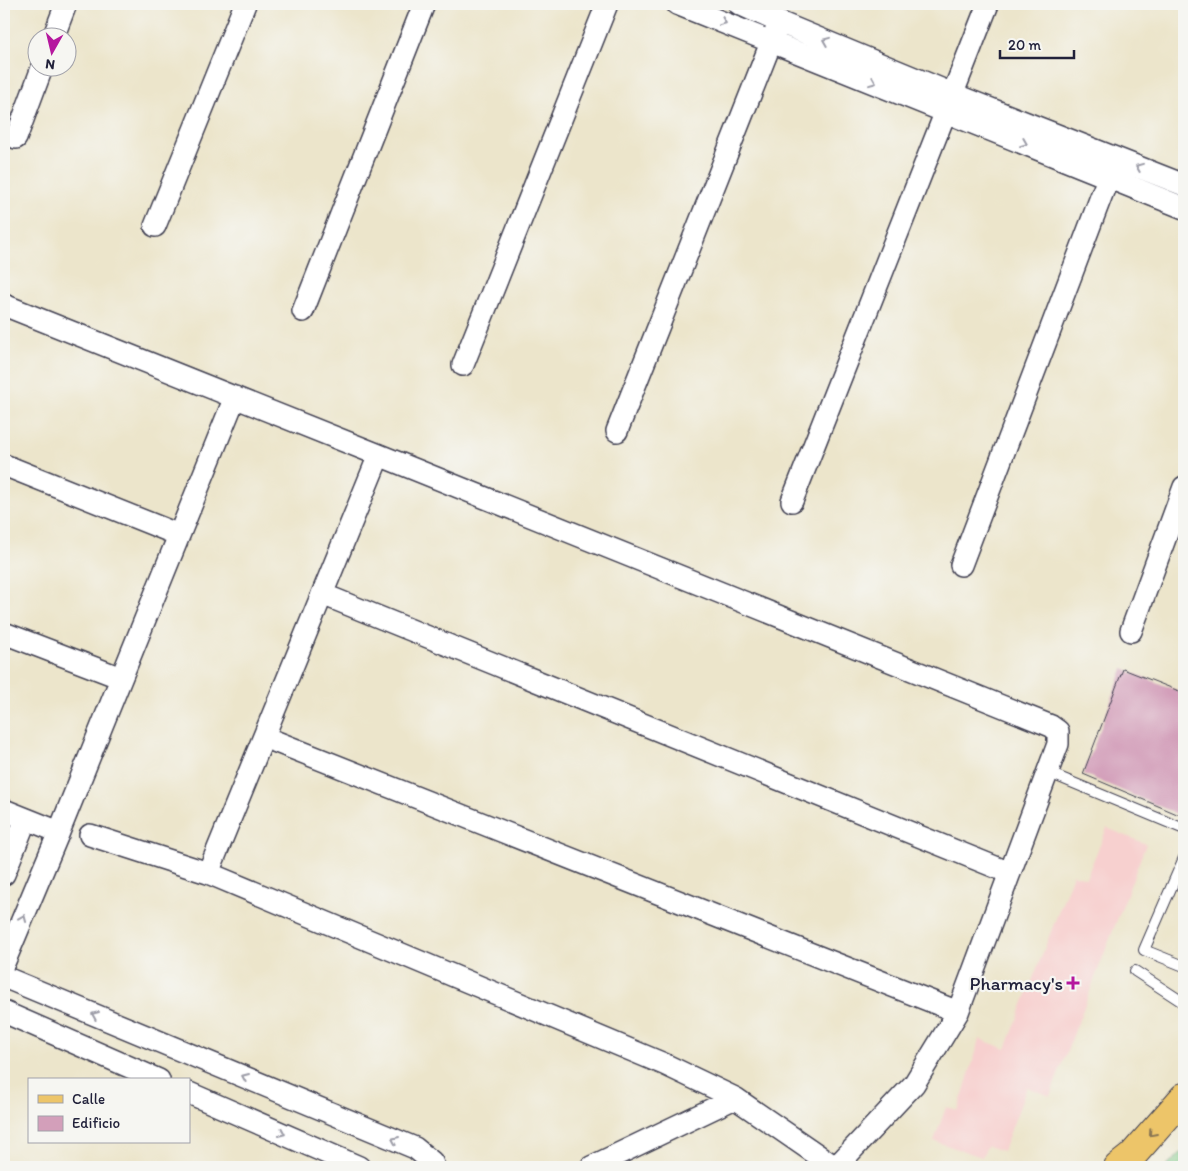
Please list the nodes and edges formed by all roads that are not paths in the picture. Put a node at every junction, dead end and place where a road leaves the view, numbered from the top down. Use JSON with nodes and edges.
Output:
{"nodes":[{"id":1,"x":66,"y":4,"type":"edge"},
{"id":2,"x":245,"y":4,"type":"edge"},
{"id":3,"x":424,"y":4,"type":"edge"},
{"id":4,"x":607,"y":4,"type":"edge"},
{"id":5,"x":677,"y":4,"type":"edge"},
{"id":6,"x":739,"y":4,"type":"edge"},
{"id":7,"x":988,"y":4,"type":"edge"},
{"id":8,"x":57,"y":28,"type":"edge"},
{"id":9,"x":775,"y":32,"type":"junction"},
{"id":10,"x":38,"y":78,"type":"edge"},
{"id":11,"x":950,"y":102,"type":"junction"},
{"id":12,"x":16,"y":138,"type":"dead end"},
{"id":13,"x":1116,"y":158,"type":"junction"},
{"id":14,"x":1107,"y":178,"type":"junction"},
{"id":15,"x":1184,"y":185,"type":"edge"},
{"id":16,"x":1184,"y":208,"type":"edge"},
{"id":17,"x":155,"y":226,"type":"dead end"},
{"id":18,"x":4,"y":305,"type":"edge"},
{"id":19,"x":303,"y":311,"type":"dead end"},
{"id":20,"x":463,"y":365,"type":"dead end"},
{"id":21,"x":235,"y":397,"type":"junction"},
{"id":22,"x":617,"y":431,"type":"dead end"},
{"id":23,"x":379,"y":455,"type":"junction"},
{"id":24,"x":4,"y":465,"type":"edge"},
{"id":25,"x":1184,"y":487,"type":"edge"},
{"id":26,"x":792,"y":501,"type":"dead end"},
{"id":27,"x":179,"y":535,"type":"junction"},
{"id":28,"x":961,"y":565,"type":"dead end"},
{"id":29,"x":322,"y":594,"type":"junction"},
{"id":30,"x":1131,"y":631,"type":"dead end"},
{"id":31,"x":4,"y":633,"type":"edge"},
{"id":32,"x":121,"y":678,"type":"junction"},
{"id":33,"x":264,"y":737,"type":"junction"},
{"id":34,"x":1047,"y":772,"type":"junction"},
{"id":35,"x":4,"y":810,"type":"edge"},
{"id":36,"x":26,"y":819,"type":"junction"},
{"id":37,"x":1184,"y":829,"type":"edge"},
{"id":38,"x":59,"y":832,"type":"junction"},
{"id":39,"x":90,"y":835,"type":"dead end"},
{"id":40,"x":1184,"y":858,"type":"edge"},
{"id":41,"x":208,"y":873,"type":"junction"},
{"id":42,"x":1010,"y":873,"type":"junction"},
{"id":43,"x":4,"y":874,"type":"edge"},
{"id":44,"x":4,"y":963,"type":"edge"},
{"id":45,"x":1184,"y":966,"type":"edge"},
{"id":46,"x":1135,"y":971,"type":"dead end"},
{"id":47,"x":4,"y":977,"type":"edge"},
{"id":48,"x":1184,"y":1003,"type":"edge"},
{"id":49,"x":4,"y":1012,"type":"edge"},
{"id":50,"x":958,"y":1012,"type":"junction"},
{"id":51,"x":154,"y":1078,"type":"edge"},
{"id":52,"x":190,"y":1093,"type":"edge"},
{"id":53,"x":1184,"y":1097,"type":"edge"},
{"id":54,"x":736,"y":1098,"type":"junction"},
{"id":55,"x":359,"y":1167,"type":"edge"},
{"id":56,"x":434,"y":1167,"type":"edge"},
{"id":57,"x":591,"y":1167,"type":"edge"},
{"id":58,"x":835,"y":1167,"type":"edge"},
{"id":59,"x":1118,"y":1167,"type":"edge"}],
"edges":[{"from":1,"to":8,"type":"street"},
{"from":2,"to":17,"type":"street"},
{"from":3,"to":19,"type":"street"},
{"from":4,"to":20,"type":"street"},
{"from":5,"to":9,"type":"street","one_way":true},
{"from":6,"to":9,"type":"street"},
{"from":7,"to":11,"type":"street"},
{"from":9,"to":11,"type":"street"},
{"from":9,"to":22,"type":"street"},
{"from":10,"to":12,"type":"street"},
{"from":11,"to":13,"type":"street"},
{"from":11,"to":14,"type":"street","one_way":true},
{"from":11,"to":26,"type":"street"},
{"from":13,"to":14,"type":"street"},
{"from":15,"to":13,"type":"street","one_way":true},
{"from":14,"to":16,"type":"street"},
{"from":14,"to":28,"type":"street"},
{"from":18,"to":21,"type":"street"},
{"from":21,"to":23,"type":"street"},
{"from":21,"to":27,"type":"street"},
{"from":23,"to":29,"type":"street"},
{"from":23,"to":34,"type":"street"},
{"from":24,"to":27,"type":"street"},
{"from":25,"to":30,"type":"street"},
{"from":27,"to":32,"type":"street"},
{"from":29,"to":33,"type":"street"},
{"from":29,"to":42,"type":"street"},
{"from":31,"to":32,"type":"street"},
{"from":32,"to":38,"type":"street"},
{"from":33,"to":41,"type":"street"},
{"from":33,"to":50,"type":"street"},
{"from":34,"to":37,"type":"lane"},
{"from":34,"to":42,"type":"street"},
{"from":35,"to":36,"type":"street"},
{"from":36,"to":38,"type":"street"},
{"from":36,"to":43,"type":"street"},
{"from":44,"to":38,"type":"street","one_way":true},
{"from":39,"to":41,"type":"street"},
{"from":40,"to":45,"type":"lane"},
{"from":41,"to":54,"type":"street"},
{"from":42,"to":50,"type":"street"},
{"from":46,"to":48,"type":"lane"},
{"from":56,"to":47,"type":"street","one_way":true},
{"from":49,"to":51,"type":"street"},
{"from":50,"to":58,"type":"street"},
{"from":52,"to":55,"type":"street","one_way":true},
{"from":53,"to":59,"type":"main road","one_way":true},
{"from":54,"to":57,"type":"street"},
{"from":54,"to":58,"type":"street"}]}
